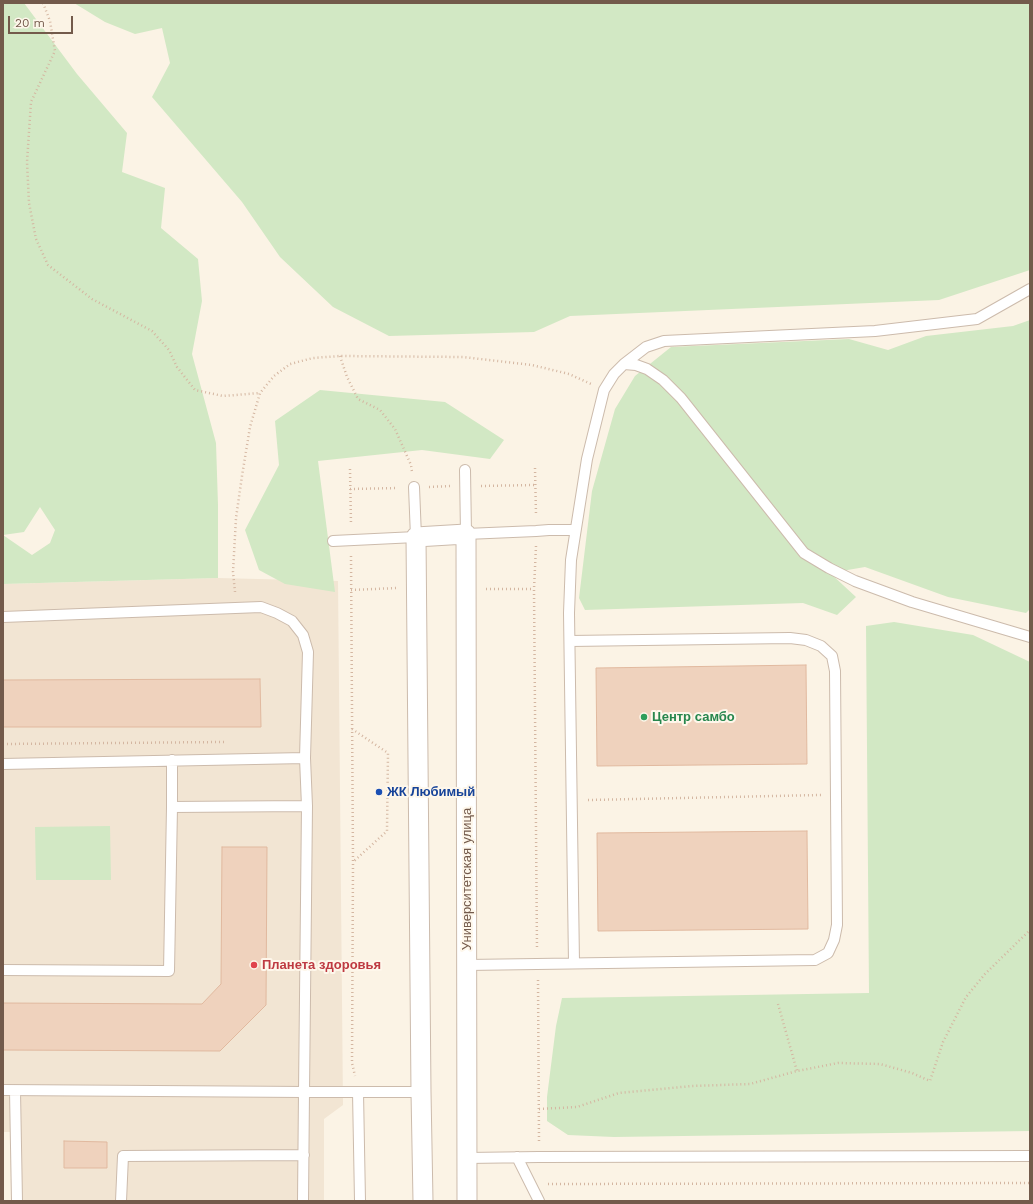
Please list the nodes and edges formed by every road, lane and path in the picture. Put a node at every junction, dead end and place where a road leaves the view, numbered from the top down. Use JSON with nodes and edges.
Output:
{"nodes":[{"id":1,"x":43,"y":3,"type":"edge"},
{"id":2,"x":1030,"y":290,"type":"edge"},
{"id":3,"x":340,"y":356,"type":"junction"},
{"id":4,"x":624,"y":364,"type":"junction"},
{"id":5,"x":604,"y":390,"type":"junction"},
{"id":6,"x":260,"y":393,"type":"junction"},
{"id":7,"x":535,"y":468,"type":"dead end"},
{"id":8,"x":350,"y":469,"type":"dead end"},
{"id":9,"x":465,"y":470,"type":"dead end"},
{"id":10,"x":534,"y":485,"type":"junction"},
{"id":11,"x":465,"y":486,"type":"junction"},
{"id":12,"x":414,"y":487,"type":"junction"},
{"id":13,"x":350,"y":489,"type":"junction"},
{"id":14,"x":575,"y":530,"type":"junction"},
{"id":15,"x":536,"y":532,"type":"junction"},
{"id":16,"x":466,"y":534,"type":"junction"},
{"id":17,"x":416,"y":537,"type":"junction"},
{"id":18,"x":332,"y":541,"type":"dead end"},
{"id":19,"x":351,"y":541,"type":"junction"},
{"id":20,"x":416,"y":588,"type":"junction"},
{"id":21,"x":466,"y":589,"type":"junction"},
{"id":22,"x":534,"y":589,"type":"junction"},
{"id":23,"x":350,"y":590,"type":"junction"},
{"id":24,"x":236,"y":609,"type":"junction"},
{"id":25,"x":3,"y":617,"type":"edge"},
{"id":26,"x":1030,"y":638,"type":"edge"},
{"id":27,"x":570,"y":641,"type":"junction"},
{"id":28,"x":352,"y":728,"type":"junction"},
{"id":29,"x":226,"y":742,"type":"dead end"},
{"id":30,"x":3,"y":744,"type":"edge"},
{"id":31,"x":305,"y":758,"type":"junction"},
{"id":32,"x":172,"y":760,"type":"junction"},
{"id":33,"x":3,"y":764,"type":"edge"},
{"id":34,"x":836,"y":794,"type":"junction"},
{"id":35,"x":572,"y":800,"type":"junction"},
{"id":36,"x":307,"y":806,"type":"junction"},
{"id":37,"x":172,"y":807,"type":"junction"},
{"id":38,"x":353,"y":862,"type":"junction"},
{"id":39,"x":1030,"y":930,"type":"edge"},
{"id":40,"x":574,"y":963,"type":"junction"},
{"id":41,"x":538,"y":964,"type":"junction"},
{"id":42,"x":467,"y":965,"type":"junction"},
{"id":43,"x":3,"y":970,"type":"edge"},
{"id":44,"x":778,"y":1004,"type":"dead end"},
{"id":45,"x":797,"y":1071,"type":"junction"},
{"id":46,"x":3,"y":1090,"type":"edge"},
{"id":47,"x":15,"y":1091,"type":"junction"},
{"id":48,"x":304,"y":1092,"type":"junction"},
{"id":49,"x":358,"y":1092,"type":"junction"},
{"id":50,"x":421,"y":1092,"type":"junction"},
{"id":51,"x":539,"y":1109,"type":"junction"},
{"id":52,"x":304,"y":1155,"type":"junction"},
{"id":53,"x":1030,"y":1156,"type":"edge"},
{"id":54,"x":517,"y":1157,"type":"junction"},
{"id":55,"x":538,"y":1157,"type":"junction"},
{"id":56,"x":467,"y":1158,"type":"junction"},
{"id":57,"x":1030,"y":1183,"type":"edge"},
{"id":58,"x":546,"y":1184,"type":"dead end"},
{"id":59,"x":17,"y":1201,"type":"edge"},
{"id":60,"x":122,"y":1201,"type":"edge"},
{"id":61,"x":303,"y":1201,"type":"edge"},
{"id":62,"x":360,"y":1201,"type":"edge"},
{"id":63,"x":423,"y":1201,"type":"edge"},
{"id":64,"x":467,"y":1201,"type":"edge"},
{"id":65,"x":539,"y":1201,"type":"edge"}],
"edges":[{"from":1,"to":6,"type":"path"},
{"from":2,"to":4,"type":"lane"},
{"from":3,"to":5,"type":"path"},
{"from":3,"to":6,"type":"path"},
{"from":3,"to":12,"type":"path"},
{"from":4,"to":5,"type":"lane"},
{"from":4,"to":26,"type":"lane"},
{"from":5,"to":14,"type":"lane"},
{"from":6,"to":24,"type":"path"},
{"from":7,"to":10,"type":"path"},
{"from":8,"to":13,"type":"path"},
{"from":9,"to":11,"type":"lane"},
{"from":10,"to":11,"type":"path"},
{"from":10,"to":15,"type":"path"},
{"from":11,"to":12,"type":"path"},
{"from":11,"to":16,"type":"lane"},
{"from":12,"to":13,"type":"path"},
{"from":12,"to":17,"type":"lane"},
{"from":13,"to":19,"type":"path"},
{"from":14,"to":15,"type":"lane"},
{"from":14,"to":27,"type":"lane"},
{"from":15,"to":16,"type":"lane"},
{"from":15,"to":22,"type":"path"},
{"from":16,"to":17,"type":"street"},
{"from":16,"to":21,"type":"street","name":"Университетская улица"},
{"from":17,"to":19,"type":"lane"},
{"from":17,"to":20,"type":"street"},
{"from":18,"to":19,"type":"lane"},
{"from":19,"to":23,"type":"path"},
{"from":20,"to":23,"type":"path"},
{"from":20,"to":50,"type":"street"},
{"from":21,"to":22,"type":"path"},
{"from":21,"to":42,"type":"street","name":"Университетская улица"},
{"from":22,"to":41,"type":"path"},
{"from":23,"to":28,"type":"path"},
{"from":24,"to":25,"type":"lane"},
{"from":24,"to":31,"type":"lane"},
{"from":27,"to":34,"type":"lane"},
{"from":27,"to":35,"type":"lane"},
{"from":28,"to":38,"type":"path"},
{"from":28,"to":38,"type":"path"},
{"from":29,"to":30,"type":"path"},
{"from":31,"to":32,"type":"lane"},
{"from":31,"to":36,"type":"lane"},
{"from":32,"to":33,"type":"lane"},
{"from":32,"to":37,"type":"lane"},
{"from":34,"to":35,"type":"path"},
{"from":34,"to":40,"type":"lane"},
{"from":35,"to":40,"type":"lane"},
{"from":36,"to":37,"type":"lane"},
{"from":36,"to":48,"type":"lane"},
{"from":37,"to":43,"type":"lane"},
{"from":38,"to":49,"type":"path"},
{"from":39,"to":45,"type":"path"},
{"from":40,"to":41,"type":"lane"},
{"from":41,"to":42,"type":"lane"},
{"from":41,"to":51,"type":"path"},
{"from":42,"to":56,"type":"street","name":"Университетская улица"},
{"from":44,"to":45,"type":"path"},
{"from":45,"to":51,"type":"path"},
{"from":46,"to":47,"type":"lane"},
{"from":47,"to":48,"type":"lane"},
{"from":47,"to":59,"type":"lane"},
{"from":48,"to":49,"type":"lane"},
{"from":48,"to":52,"type":"lane"},
{"from":49,"to":50,"type":"lane"},
{"from":49,"to":62,"type":"lane"},
{"from":50,"to":63,"type":"street"},
{"from":51,"to":55,"type":"path"},
{"from":52,"to":60,"type":"lane"},
{"from":52,"to":61,"type":"lane"},
{"from":53,"to":55,"type":"lane"},
{"from":54,"to":55,"type":"lane"},
{"from":54,"to":56,"type":"lane"},
{"from":54,"to":65,"type":"lane"},
{"from":56,"to":64,"type":"street","name":"Университетская улица"},
{"from":57,"to":58,"type":"path"}]}
